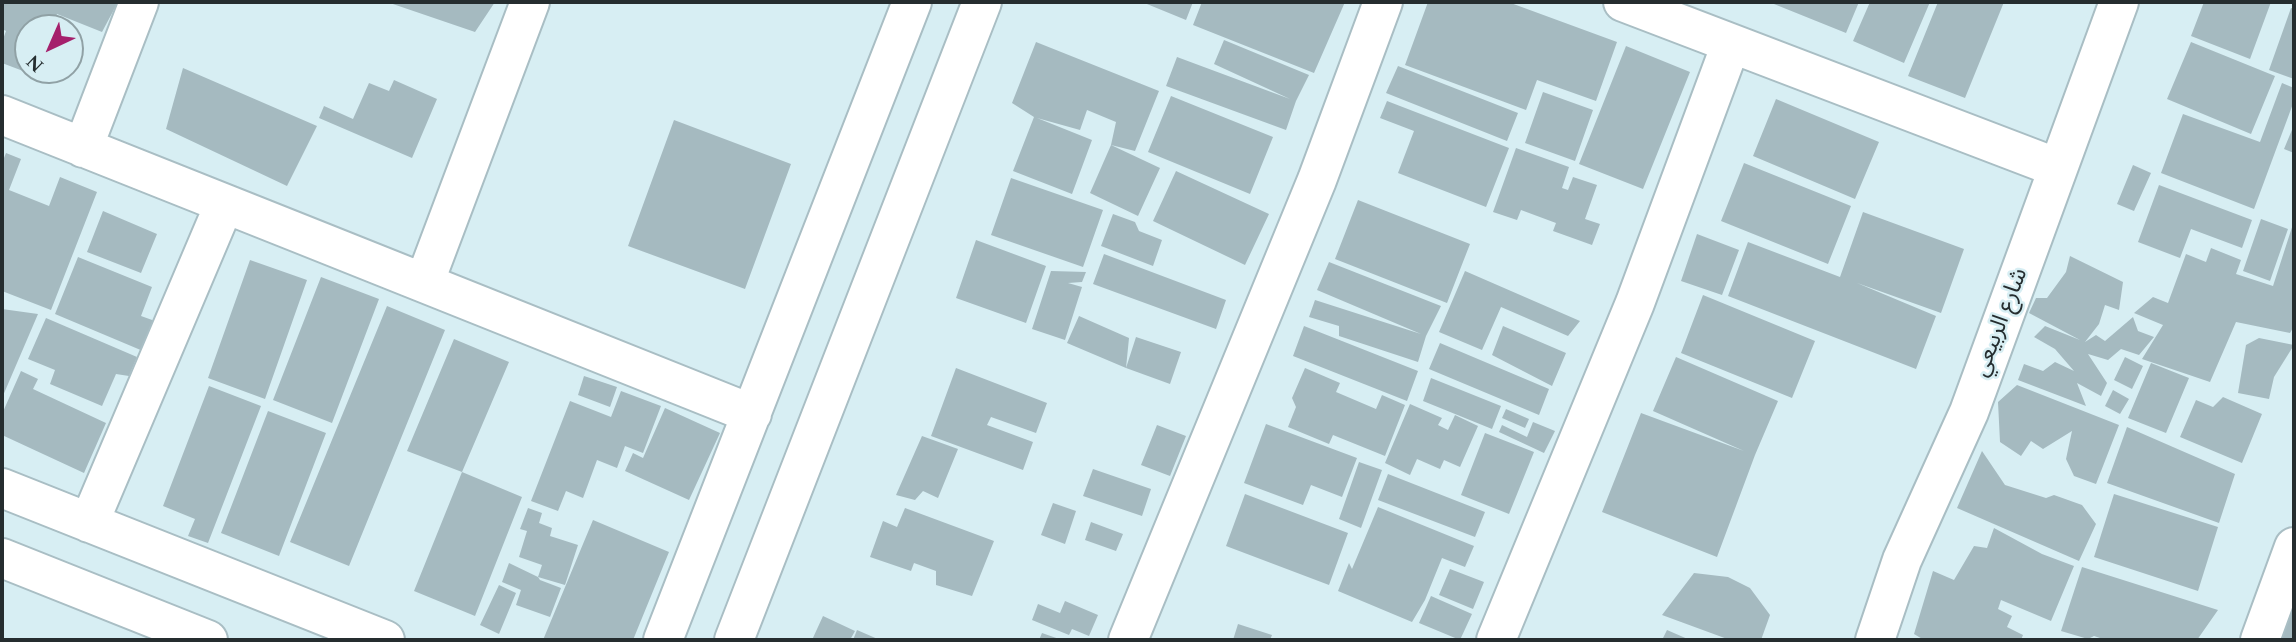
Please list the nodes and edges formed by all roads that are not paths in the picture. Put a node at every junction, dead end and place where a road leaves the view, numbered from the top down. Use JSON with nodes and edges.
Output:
{"nodes":[{"id":1,"x":139,"y":2,"type":"edge"},
{"id":2,"x":530,"y":2,"type":"edge"},
{"id":3,"x":912,"y":2,"type":"edge"},
{"id":4,"x":982,"y":2,"type":"edge"},
{"id":5,"x":1383,"y":2,"type":"edge"},
{"id":6,"x":1623,"y":2,"type":"edge"},
{"id":7,"x":2119,"y":2,"type":"edge"},
{"id":8,"x":1731,"y":44,"type":"junction"},
{"id":9,"x":2,"y":115,"type":"edge"},
{"id":10,"x":83,"y":148,"type":"junction"},
{"id":11,"x":2058,"y":168,"type":"junction"},
{"id":12,"x":224,"y":205,"type":"junction"},
{"id":13,"x":425,"y":281,"type":"junction"},
{"id":14,"x":752,"y":414,"type":"junction"},
{"id":15,"x":2,"y":488,"type":"edge"},
{"id":16,"x":89,"y":523,"type":"junction"},
{"id":17,"x":2294,"y":547,"type":"edge"},
{"id":18,"x":2,"y":558,"type":"edge"},
{"id":19,"x":208,"y":640,"type":"edge"},
{"id":20,"x":385,"y":640,"type":"edge"},
{"id":21,"x":663,"y":640,"type":"edge"},
{"id":22,"x":734,"y":640,"type":"edge"},
{"id":23,"x":1128,"y":640,"type":"edge"},
{"id":24,"x":1496,"y":640,"type":"edge"},
{"id":25,"x":1875,"y":640,"type":"edge"},
{"id":26,"x":2260,"y":640,"type":"edge"}],
"edges":[{"from":1,"to":10,"type":"street"},
{"from":2,"to":13,"type":"street"},
{"from":3,"to":14,"type":"street"},
{"from":4,"to":22,"type":"street"},
{"from":5,"to":23,"type":"street"},
{"from":6,"to":8,"type":"street"},
{"from":7,"to":11,"type":"street","name":"شارع الربيعي"},
{"from":8,"to":11,"type":"street"},
{"from":8,"to":24,"type":"street"},
{"from":9,"to":10,"type":"street"},
{"from":10,"to":12,"type":"street"},
{"from":11,"to":25,"type":"street","name":"شارع الربيعي"},
{"from":12,"to":13,"type":"street"},
{"from":12,"to":16,"type":"street"},
{"from":13,"to":14,"type":"street"},
{"from":14,"to":21,"type":"street"},
{"from":15,"to":16,"type":"street"},
{"from":16,"to":20,"type":"street"},
{"from":17,"to":26,"type":"street"},
{"from":18,"to":19,"type":"street"}]}
